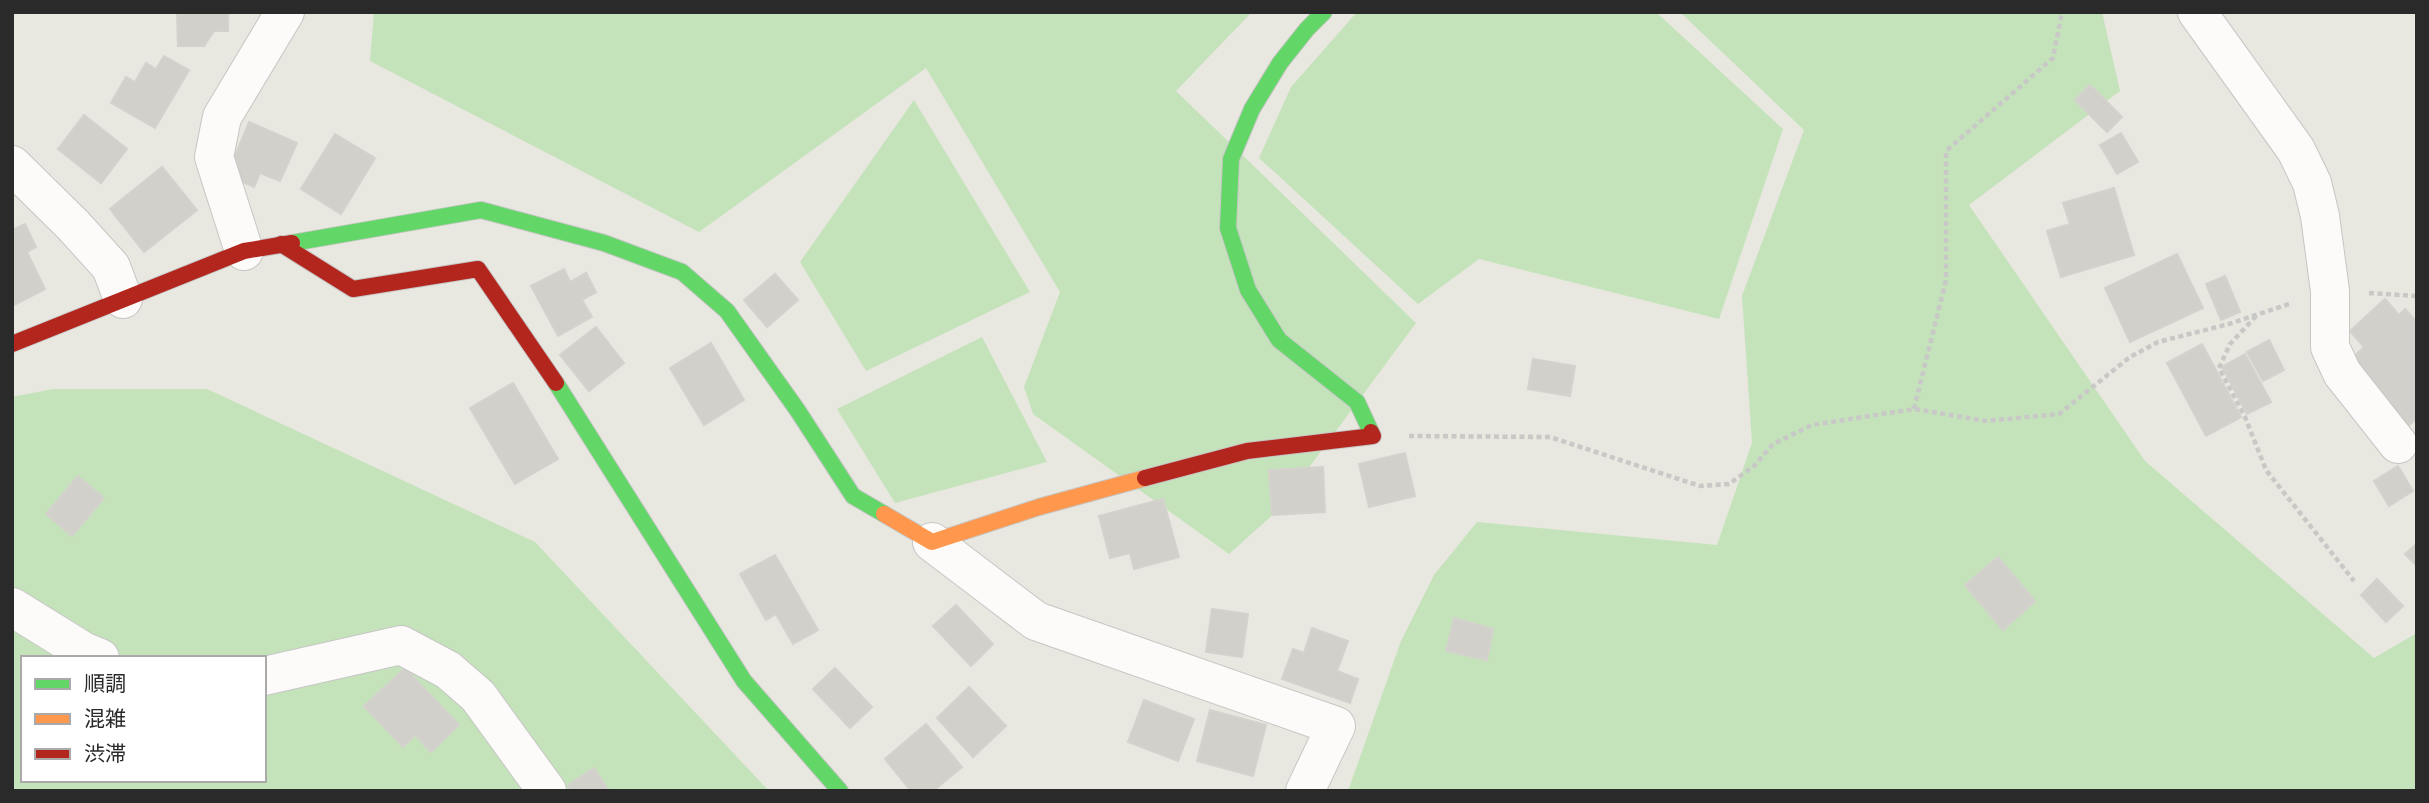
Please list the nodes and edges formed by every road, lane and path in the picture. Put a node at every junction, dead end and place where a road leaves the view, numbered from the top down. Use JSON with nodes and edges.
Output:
{"nodes":[{"id":1,"x":285,"y":12,"type":"edge"},
{"id":2,"x":1324,"y":12,"type":"edge"},
{"id":3,"x":2062,"y":12,"type":"edge"},
{"id":4,"x":2197,"y":12,"type":"edge"},
{"id":5,"x":12,"y":165,"type":"edge"},
{"id":6,"x":263,"y":247,"type":"junction"},
{"id":7,"x":2330,"y":291,"type":"junction"},
{"id":8,"x":2417,"y":296,"type":"edge"},
{"id":9,"x":123,"y":299,"type":"junction"},
{"id":10,"x":2258,"y":314,"type":"junction"},
{"id":11,"x":12,"y":344,"type":"edge"},
{"id":12,"x":1914,"y":409,"type":"junction"},
{"id":13,"x":1373,"y":436,"type":"junction"},
{"id":14,"x":2398,"y":444,"type":"dead end"},
{"id":15,"x":932,"y":542,"type":"junction"},
{"id":16,"x":2354,"y":580,"type":"dead end"},
{"id":17,"x":12,"y":607,"type":"edge"},
{"id":18,"x":95,"y":656,"type":"edge"},
{"id":19,"x":266,"y":676,"type":"edge"},
{"id":20,"x":547,"y":791,"type":"edge"},
{"id":21,"x":841,"y":791,"type":"edge"},
{"id":22,"x":1305,"y":791,"type":"edge"}],
"edges":[{"from":1,"to":6,"type":"street"},
{"from":2,"to":13,"type":"street"},
{"from":3,"to":12,"type":"path"},
{"from":4,"to":7,"type":"street"},
{"from":5,"to":9,"type":"street"},
{"from":6,"to":9,"type":"street"},
{"from":6,"to":15,"type":"street"},
{"from":6,"to":21,"type":"street"},
{"from":7,"to":8,"type":"path"},
{"from":7,"to":10,"type":"path"},
{"from":7,"to":14,"type":"street"},
{"from":9,"to":11,"type":"street"},
{"from":10,"to":12,"type":"path"},
{"from":10,"to":16,"type":"path"},
{"from":12,"to":13,"type":"path"},
{"from":13,"to":15,"type":"street"},
{"from":15,"to":22,"type":"street"},
{"from":17,"to":18,"type":"street"},
{"from":19,"to":20,"type":"street"}]}
